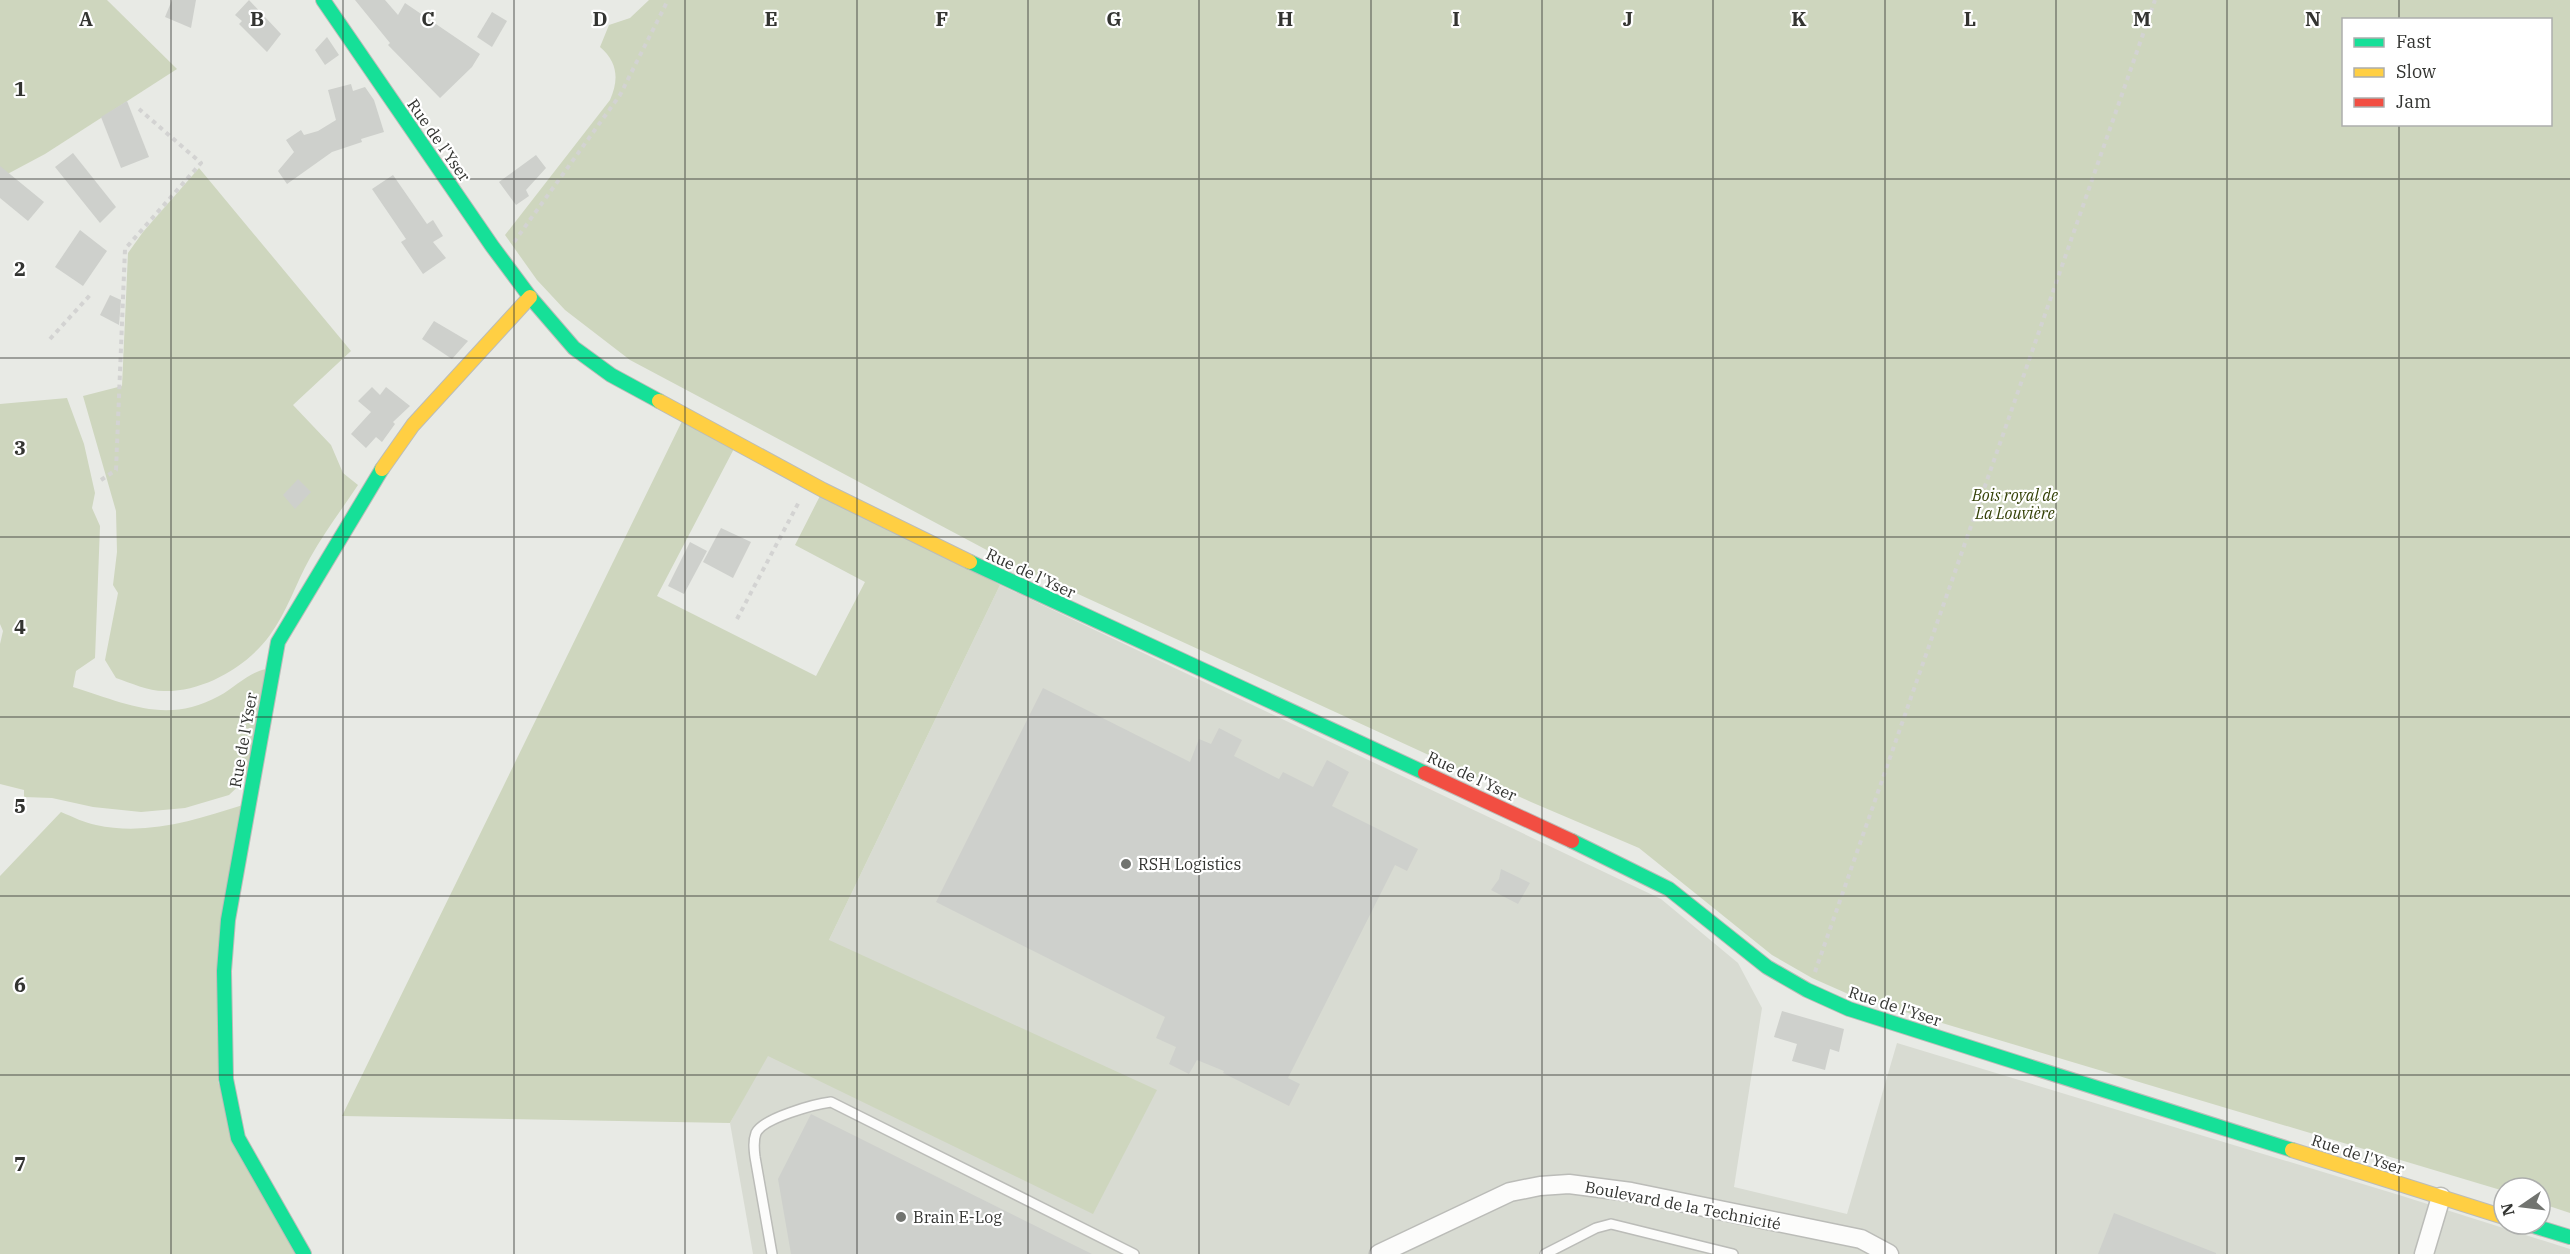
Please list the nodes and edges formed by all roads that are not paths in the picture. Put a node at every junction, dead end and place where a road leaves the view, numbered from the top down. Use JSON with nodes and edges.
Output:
{"nodes":[{"id":1,"x":323,"y":0,"type":"edge"},
{"id":2,"x":530,"y":297,"type":"junction"},
{"id":3,"x":2441,"y":1197,"type":"junction"},
{"id":4,"x":2492,"y":1213,"type":"edge"},
{"id":5,"x":2552,"y":1232,"type":"edge"},
{"id":6,"x":2570,"y":1237,"type":"edge"},
{"id":7,"x":304,"y":1254,"type":"edge"},
{"id":8,"x":772,"y":1254,"type":"edge"},
{"id":9,"x":1134,"y":1254,"type":"edge"},
{"id":10,"x":1379,"y":1254,"type":"edge"},
{"id":11,"x":1545,"y":1254,"type":"edge"},
{"id":12,"x":1733,"y":1254,"type":"edge"},
{"id":13,"x":1889,"y":1254,"type":"edge"},
{"id":14,"x":2424,"y":1254,"type":"edge"}],
"edges":[{"from":1,"to":2,"type":"street","name":"Rue de l'Yser"},
{"from":2,"to":3,"type":"street","name":"Rue de l'Yser"},
{"from":2,"to":7,"type":"street","name":"Rue de l'Yser"},
{"from":3,"to":4,"type":"street","name":"Rue de l'Yser"},
{"from":3,"to":14,"type":"street"},
{"from":5,"to":6,"type":"street"},
{"from":8,"to":9,"type":"lane"},
{"from":10,"to":13,"type":"street","name":"Boulevard de la Technicité"},
{"from":11,"to":12,"type":"lane"}]}
